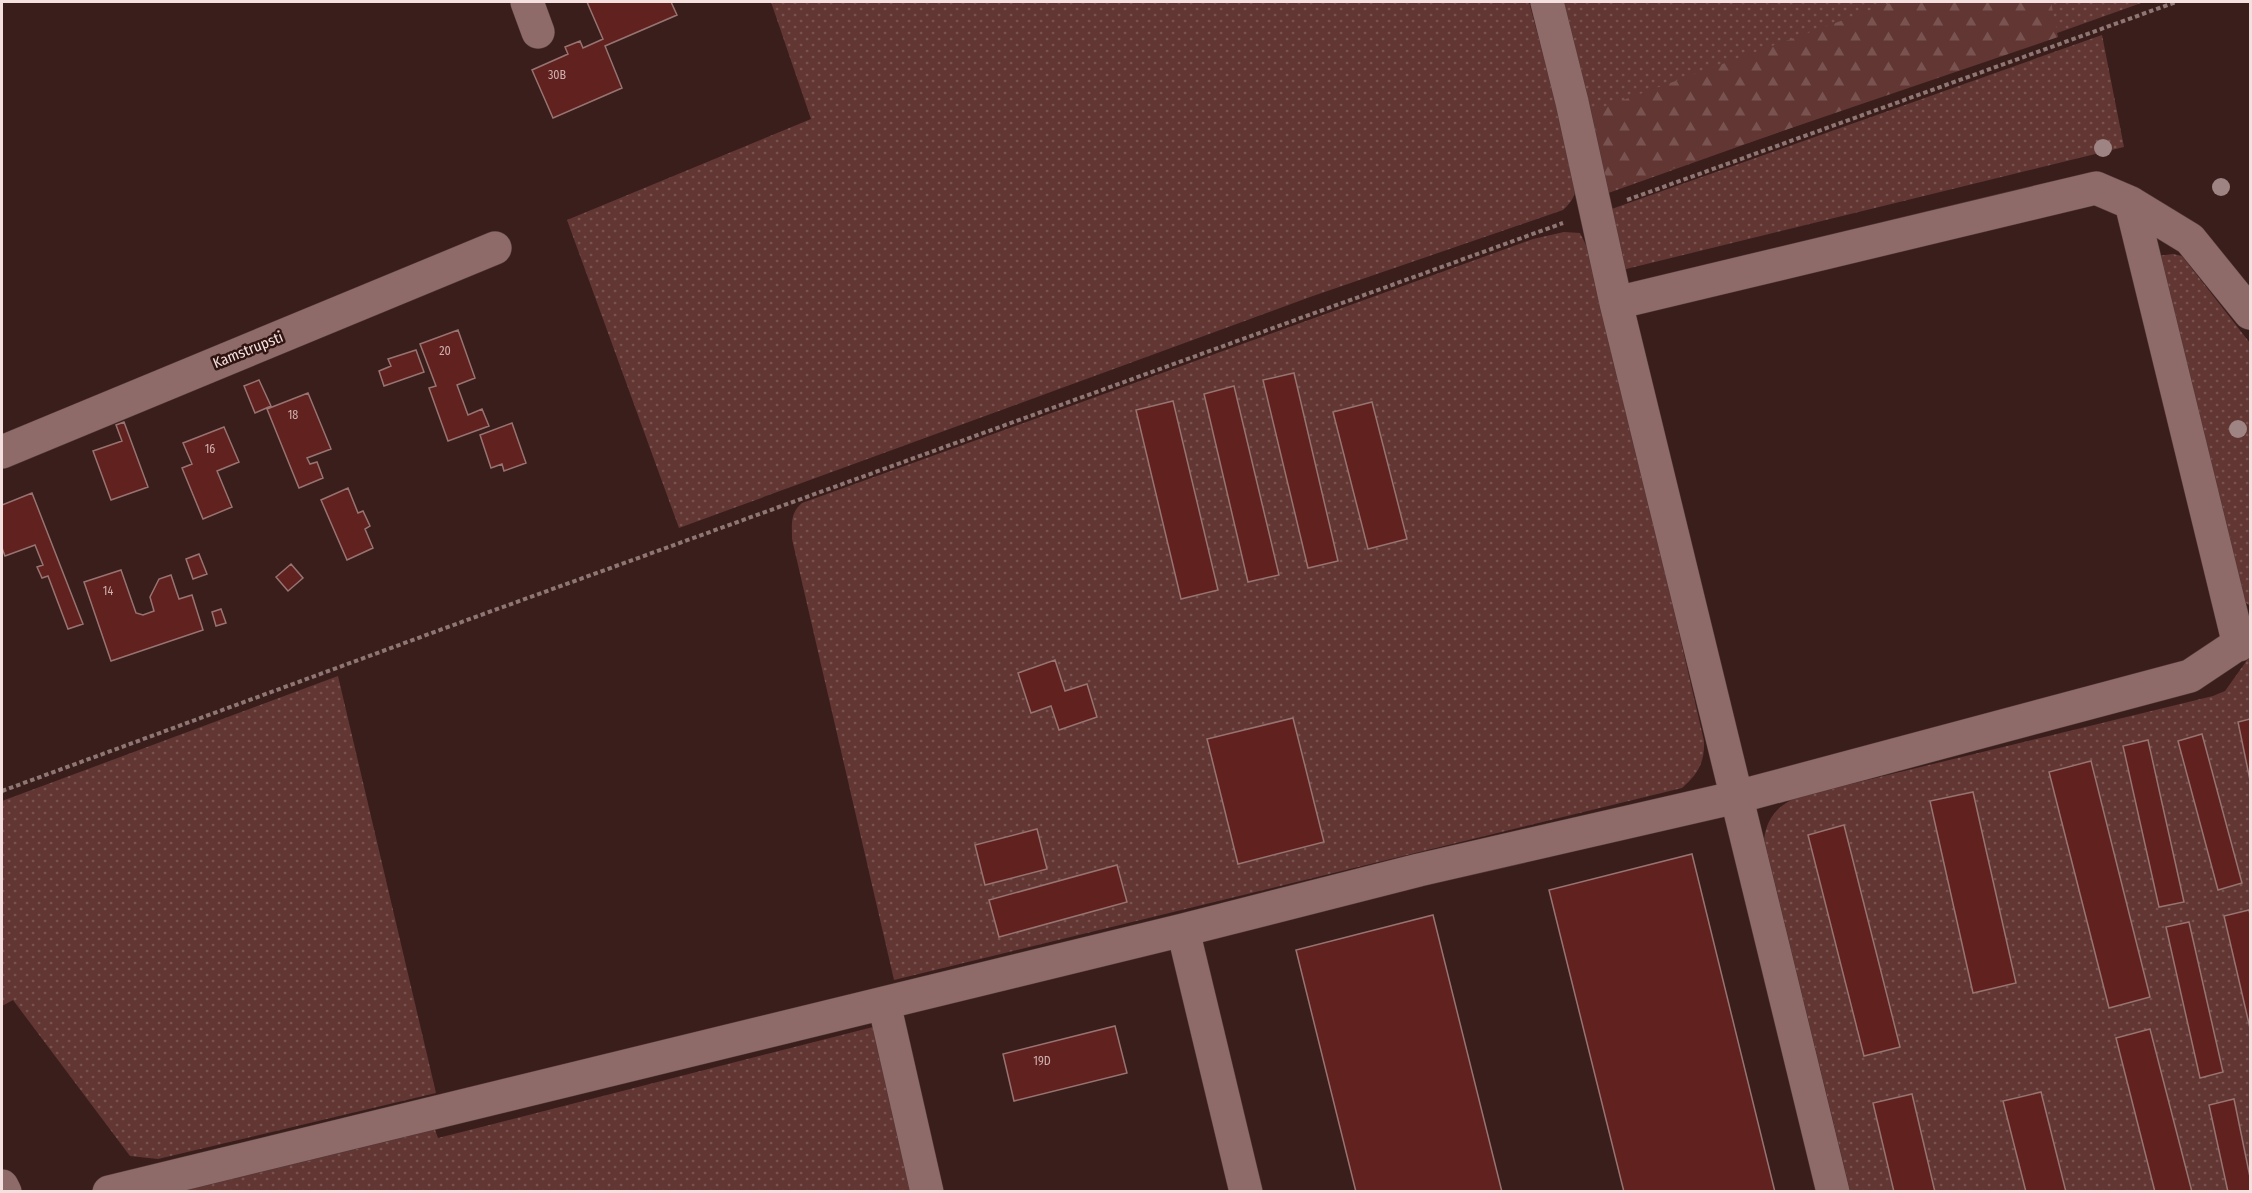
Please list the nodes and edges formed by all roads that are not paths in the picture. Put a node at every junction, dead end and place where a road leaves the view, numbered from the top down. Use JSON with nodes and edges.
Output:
{"nodes":[{"id":1,"x":527,"y":2,"type":"edge"},
{"id":2,"x":1547,"y":2,"type":"edge"},
{"id":3,"x":538,"y":32,"type":"dead end"},
{"id":4,"x":2131,"y":203,"type":"junction"},
{"id":5,"x":495,"y":248,"type":"dead end"},
{"id":6,"x":1616,"y":303,"type":"junction"},
{"id":7,"x":2250,"y":313,"type":"edge"},
{"id":8,"x":2,"y":452,"type":"edge"},
{"id":9,"x":2245,"y":641,"type":"edge"},
{"id":10,"x":1737,"y":796,"type":"junction"},
{"id":11,"x":1183,"y":930,"type":"junction"},
{"id":12,"x":884,"y":1003,"type":"junction"},
{"id":13,"x":2,"y":1186,"type":"edge"},
{"id":14,"x":5,"y":1191,"type":"edge"},
{"id":15,"x":109,"y":1191,"type":"edge"},
{"id":16,"x":927,"y":1191,"type":"edge"},
{"id":17,"x":1246,"y":1191,"type":"edge"},
{"id":18,"x":1833,"y":1191,"type":"edge"}],
"edges":[{"from":1,"to":3,"type":"street"},
{"from":2,"to":6,"type":"street"},
{"from":4,"to":6,"type":"street"},
{"from":4,"to":7,"type":"street"},
{"from":4,"to":9,"type":"street"},
{"from":5,"to":8,"type":"street","name":"Kamstrupsti"},
{"from":6,"to":10,"type":"street"},
{"from":9,"to":10,"type":"street"},
{"from":10,"to":11,"type":"street"},
{"from":10,"to":18,"type":"street"},
{"from":11,"to":12,"type":"street"},
{"from":11,"to":17,"type":"street"},
{"from":12,"to":15,"type":"street"},
{"from":12,"to":16,"type":"street"},
{"from":13,"to":14,"type":"street"}]}
